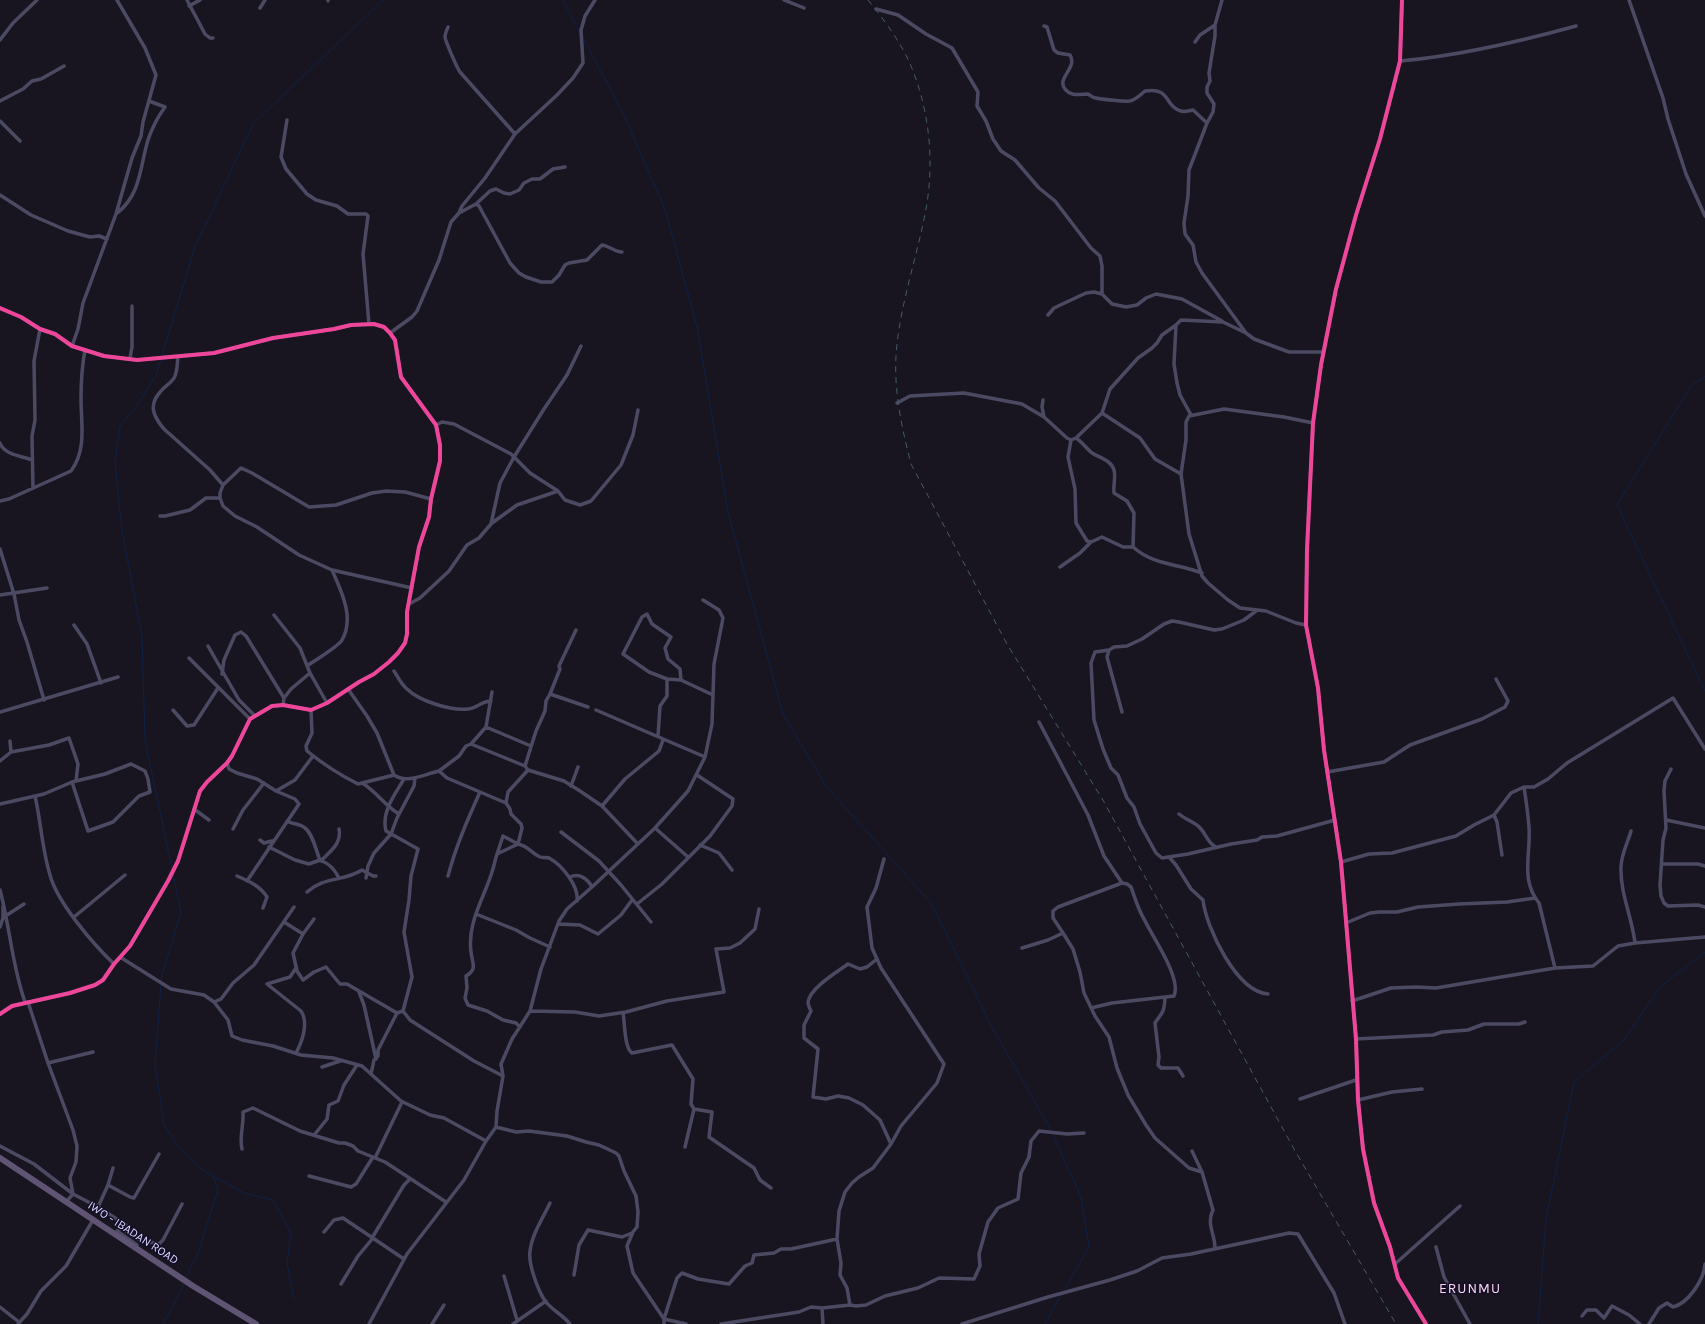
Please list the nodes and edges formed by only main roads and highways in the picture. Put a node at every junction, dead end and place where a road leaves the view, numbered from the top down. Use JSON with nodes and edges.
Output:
{"nodes":[{"id":1,"x":0,"y":1158,"type":"edge"},
{"id":2,"x":256,"y":1324,"type":"edge"}],
"edges":[{"from":1,"to":2,"type":"main road","name":"IWO - IBADAN ROAD"}]}
